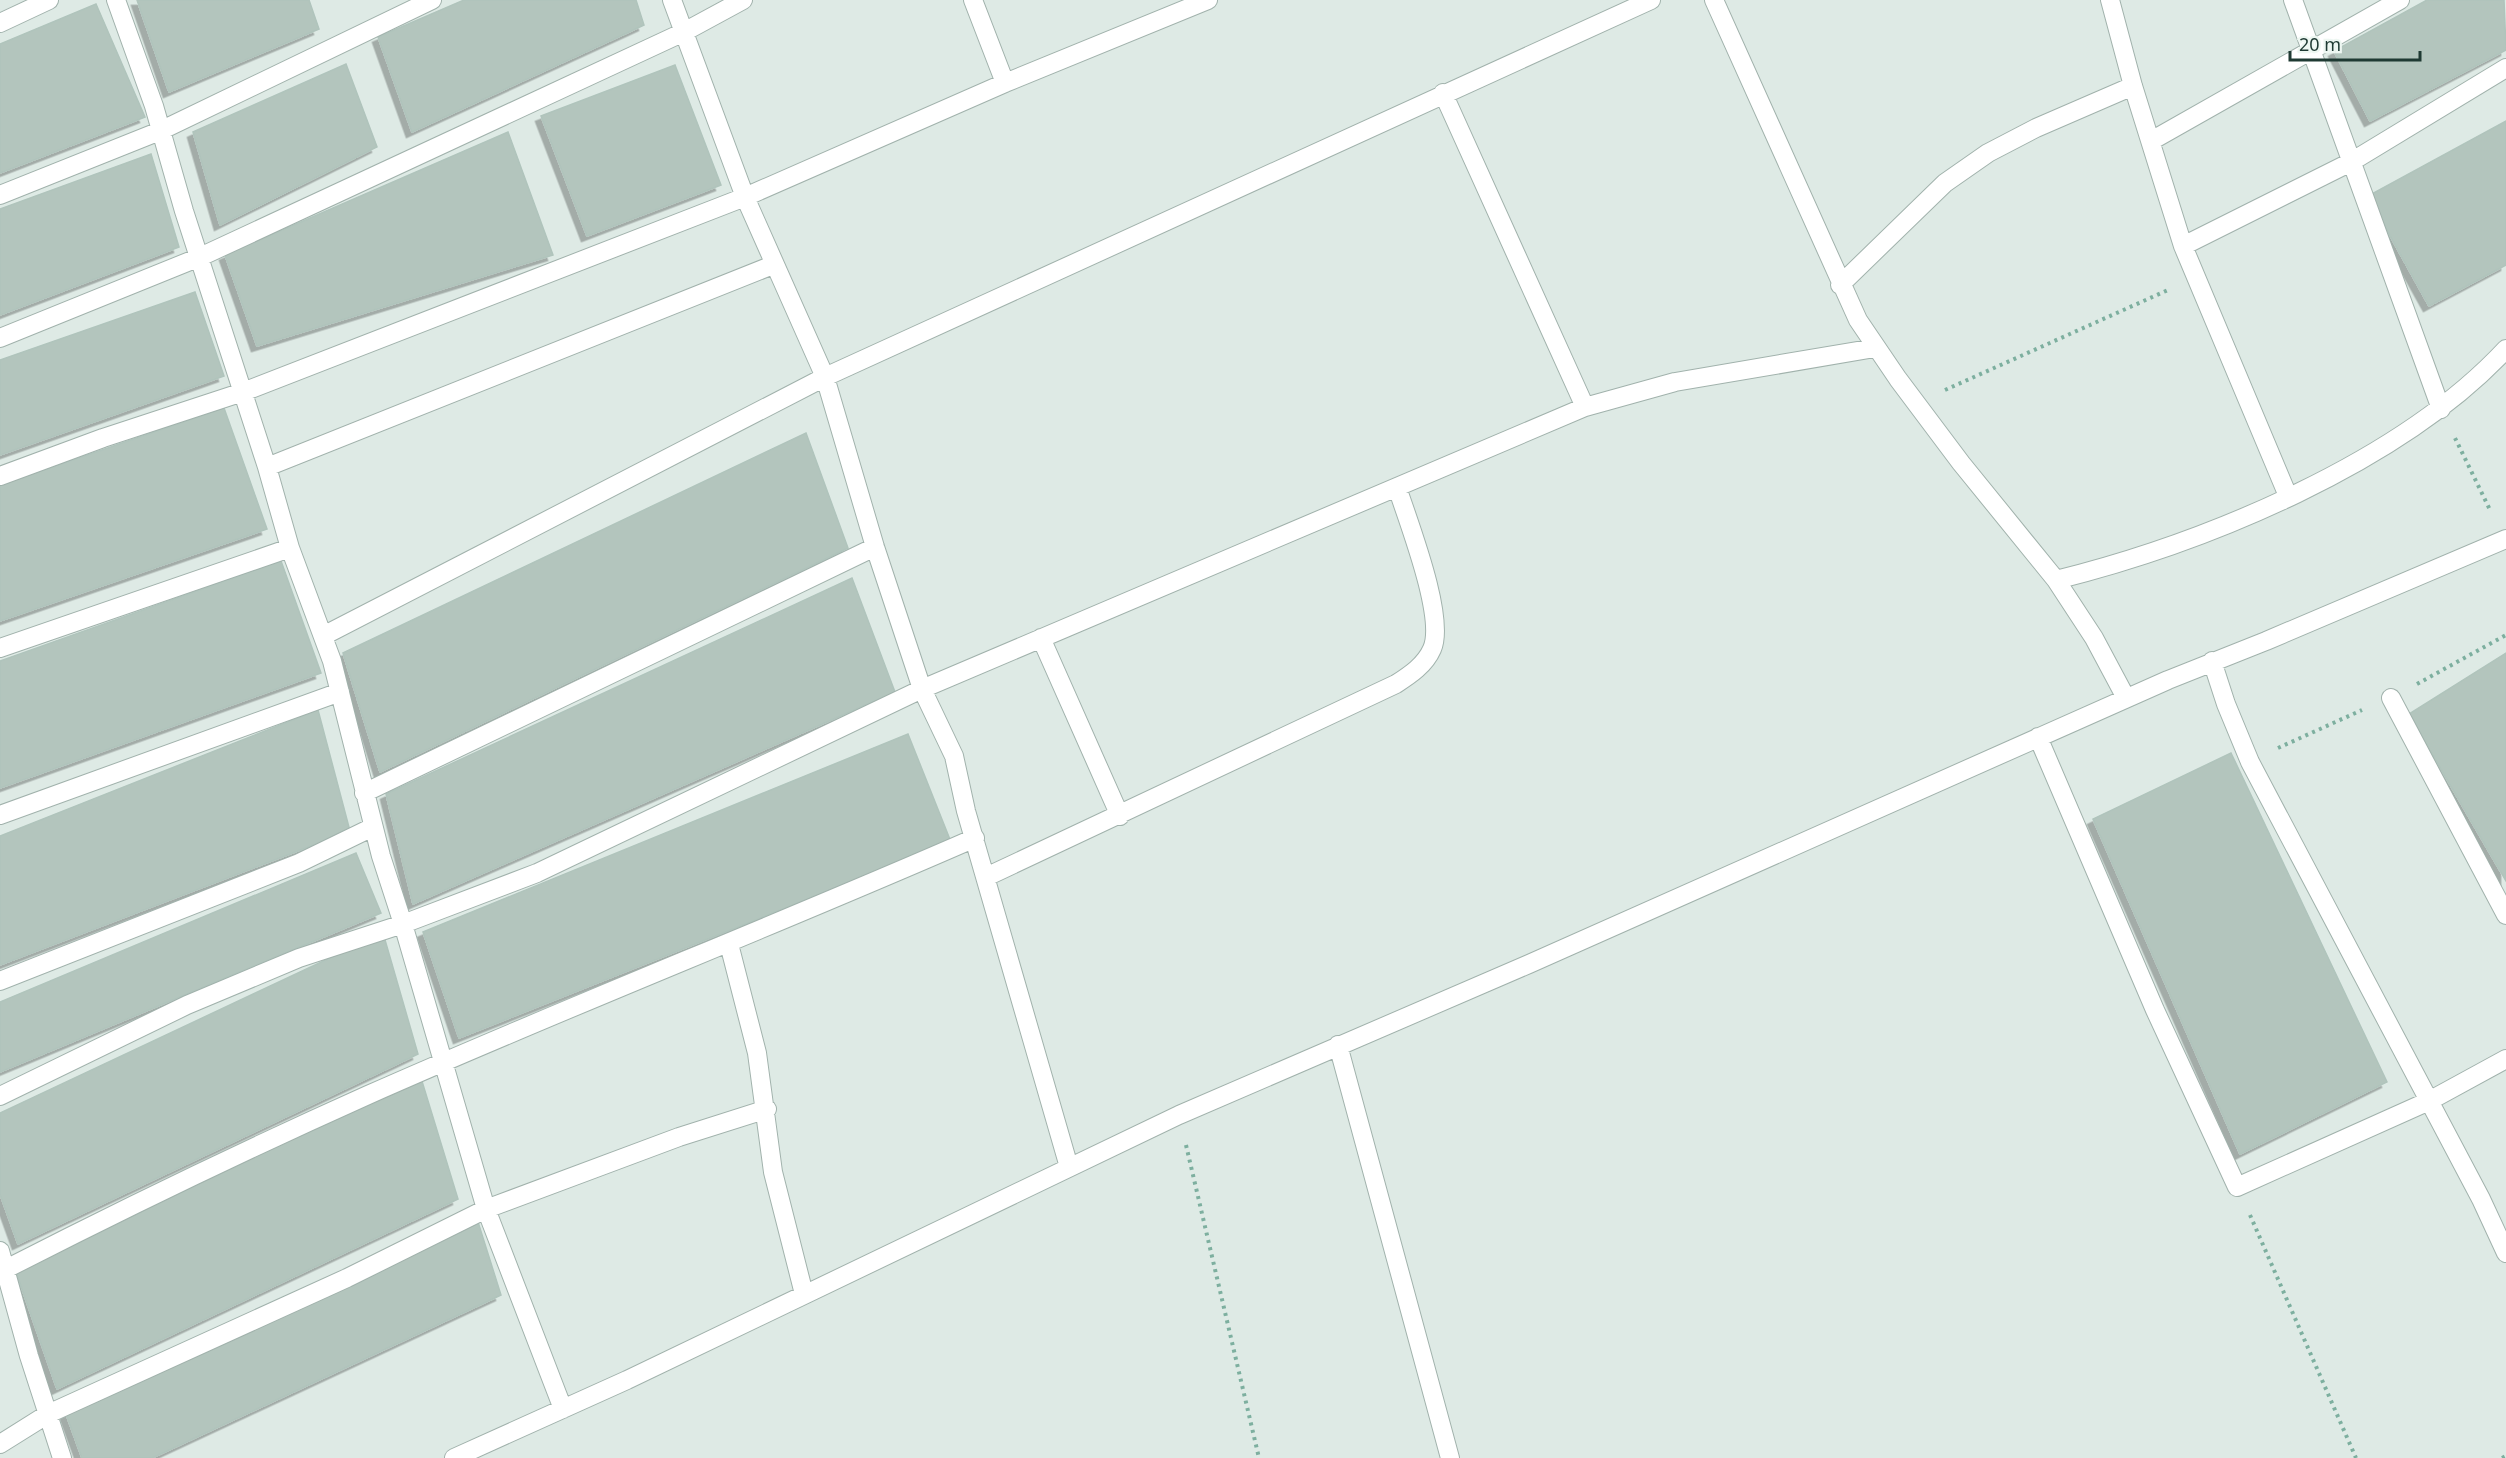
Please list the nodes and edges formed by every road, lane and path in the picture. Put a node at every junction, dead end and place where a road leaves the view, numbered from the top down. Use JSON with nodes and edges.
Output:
{"nodes":[{"id":1,"x":49,"y":0,"type":"edge"},
{"id":2,"x":116,"y":0,"type":"edge"},
{"id":3,"x":432,"y":0,"type":"edge"},
{"id":4,"x":672,"y":0,"type":"edge"},
{"id":5,"x":743,"y":0,"type":"edge"},
{"id":6,"x":973,"y":0,"type":"edge"},
{"id":7,"x":1208,"y":0,"type":"edge"},
{"id":8,"x":1651,"y":0,"type":"edge"},
{"id":9,"x":1713,"y":0,"type":"edge"},
{"id":10,"x":2110,"y":0,"type":"edge"},
{"id":11,"x":2293,"y":0,"type":"edge"},
{"id":12,"x":2400,"y":0,"type":"edge"},
{"id":13,"x":0,"y":23,"type":"edge"},
{"id":14,"x":684,"y":32,"type":"junction"},
{"id":15,"x":2312,"y":52,"type":"junction"},
{"id":16,"x":2506,"y":68,"type":"edge"},
{"id":17,"x":1005,"y":83,"type":"junction"},
{"id":18,"x":2133,"y":86,"type":"junction"},
{"id":19,"x":1443,"y":93,"type":"junction"},
{"id":20,"x":160,"y":131,"type":"junction"},
{"id":21,"x":2151,"y":141,"type":"junction"},
{"id":22,"x":2351,"y":162,"type":"junction"},
{"id":23,"x":0,"y":195,"type":"edge"},
{"id":24,"x":745,"y":197,"type":"junction"},
{"id":25,"x":2183,"y":246,"type":"junction"},
{"id":26,"x":200,"y":257,"type":"junction"},
{"id":27,"x":773,"y":265,"type":"junction"},
{"id":28,"x":2196,"y":277,"type":"junction"},
{"id":29,"x":1840,"y":285,"type":"junction"},
{"id":30,"x":0,"y":338,"type":"edge"},
{"id":31,"x":1875,"y":348,"type":"junction"},
{"id":32,"x":2506,"y":349,"type":"edge"},
{"id":33,"x":825,"y":377,"type":"junction"},
{"id":34,"x":243,"y":392,"type":"junction"},
{"id":35,"x":1916,"y":404,"type":"junction"},
{"id":36,"x":1584,"y":407,"type":"junction"},
{"id":37,"x":2441,"y":409,"type":"junction"},
{"id":38,"x":267,"y":467,"type":"junction"},
{"id":39,"x":0,"y":476,"type":"edge"},
{"id":40,"x":1397,"y":487,"type":"junction"},
{"id":41,"x":2288,"y":496,"type":"junction"},
{"id":42,"x":2505,"y":539,"type":"edge"},
{"id":43,"x":875,"y":547,"type":"junction"},
{"id":44,"x":290,"y":548,"type":"junction"},
{"id":45,"x":2056,"y":580,"type":"junction"},
{"id":46,"x":323,"y":636,"type":"junction"},
{"id":47,"x":1041,"y":638,"type":"junction"},
{"id":48,"x":0,"y":648,"type":"edge"},
{"id":49,"x":2212,"y":661,"type":"junction"},
{"id":50,"x":922,"y":689,"type":"junction"},
{"id":51,"x":340,"y":693,"type":"junction"},
{"id":52,"x":2126,"y":698,"type":"junction"},
{"id":53,"x":2391,"y":698,"type":"dead end"},
{"id":54,"x":2038,"y":737,"type":"junction"},
{"id":55,"x":364,"y":793,"type":"junction"},
{"id":56,"x":0,"y":815,"type":"edge"},
{"id":57,"x":1120,"y":816,"type":"junction"},
{"id":58,"x":373,"y":827,"type":"junction"},
{"id":59,"x":975,"y":838,"type":"junction"},
{"id":60,"x":986,"y":877,"type":"junction"},
{"id":61,"x":2506,"y":915,"type":"edge"},
{"id":62,"x":404,"y":924,"type":"junction"},
{"id":63,"x":729,"y":944,"type":"junction"},
{"id":64,"x":0,"y":981,"type":"edge"},
{"id":65,"x":1338,"y":1045,"type":"junction"},
{"id":66,"x":2506,"y":1059,"type":"edge"},
{"id":67,"x":443,"y":1063,"type":"junction"},
{"id":68,"x":0,"y":1096,"type":"edge"},
{"id":69,"x":2429,"y":1101,"type":"junction"},
{"id":70,"x":767,"y":1109,"type":"junction"},
{"id":71,"x":1179,"y":1115,"type":"junction"},
{"id":72,"x":1069,"y":1167,"type":"junction"},
{"id":73,"x":2237,"y":1187,"type":"junction"},
{"id":74,"x":486,"y":1209,"type":"junction"},
{"id":75,"x":0,"y":1251,"type":"edge"},
{"id":76,"x":2506,"y":1253,"type":"edge"},
{"id":77,"x":3,"y":1270,"type":"edge"},
{"id":78,"x":804,"y":1294,"type":"junction"},
{"id":79,"x":563,"y":1409,"type":"junction"},
{"id":80,"x":48,"y":1414,"type":"junction"},
{"id":81,"x":0,"y":1444,"type":"edge"},
{"id":82,"x":2506,"y":1456,"type":"edge"},
{"id":83,"x":62,"y":1458,"type":"edge"},
{"id":84,"x":454,"y":1458,"type":"edge"},
{"id":85,"x":1259,"y":1458,"type":"edge"},
{"id":86,"x":1450,"y":1458,"type":"edge"},
{"id":87,"x":2356,"y":1458,"type":"edge"},
{"id":88,"x":2502,"y":1458,"type":"edge"}],
"edges":[{"from":1,"to":13,"type":"street"},
{"from":2,"to":20,"type":"street"},
{"from":3,"to":20,"type":"street"},
{"from":4,"to":14,"type":"street"},
{"from":5,"to":14,"type":"street"},
{"from":6,"to":17,"type":"street"},
{"from":7,"to":17,"type":"street"},
{"from":8,"to":19,"type":"street"},
{"from":9,"to":29,"type":"street"},
{"from":10,"to":18,"type":"street"},
{"from":11,"to":15,"type":"street"},
{"from":12,"to":15,"type":"street"},
{"from":14,"to":24,"type":"street"},
{"from":14,"to":26,"type":"street"},
{"from":15,"to":21,"type":"street"},
{"from":15,"to":22,"type":"street"},
{"from":16,"to":22,"type":"street"},
{"from":17,"to":24,"type":"street"},
{"from":18,"to":21,"type":"street"},
{"from":18,"to":29,"type":"street"},
{"from":19,"to":33,"type":"street"},
{"from":19,"to":36,"type":"street"},
{"from":20,"to":23,"type":"street"},
{"from":20,"to":26,"type":"street"},
{"from":21,"to":25,"type":"street"},
{"from":22,"to":25,"type":"street"},
{"from":22,"to":37,"type":"street"},
{"from":24,"to":27,"type":"street"},
{"from":24,"to":34,"type":"street"},
{"from":25,"to":28,"type":"street"},
{"from":26,"to":30,"type":"street"},
{"from":26,"to":34,"type":"street"},
{"from":27,"to":33,"type":"street"},
{"from":27,"to":38,"type":"street"},
{"from":28,"to":35,"type":"path"},
{"from":28,"to":41,"type":"street"},
{"from":29,"to":31,"type":"street"},
{"from":31,"to":35,"type":"street"},
{"from":31,"to":36,"type":"street"},
{"from":32,"to":37,"type":"street"},
{"from":33,"to":43,"type":"street"},
{"from":33,"to":46,"type":"street"},
{"from":34,"to":38,"type":"street"},
{"from":34,"to":39,"type":"street"},
{"from":35,"to":45,"type":"street"},
{"from":36,"to":40,"type":"street"},
{"from":37,"to":41,"type":"street"},
{"from":37,"to":42,"type":"path"},
{"from":38,"to":44,"type":"street"},
{"from":40,"to":47,"type":"street"},
{"from":40,"to":57,"type":"street"},
{"from":41,"to":45,"type":"street"},
{"from":42,"to":49,"type":"street"},
{"from":43,"to":50,"type":"street"},
{"from":43,"to":55,"type":"street"},
{"from":44,"to":46,"type":"street"},
{"from":44,"to":48,"type":"street"},
{"from":45,"to":52,"type":"street"},
{"from":46,"to":51,"type":"street"},
{"from":47,"to":50,"type":"street"},
{"from":47,"to":57,"type":"street"},
{"from":49,"to":52,"type":"street"},
{"from":49,"to":69,"type":"street"},
{"from":50,"to":59,"type":"street"},
{"from":50,"to":62,"type":"street"},
{"from":51,"to":55,"type":"street"},
{"from":51,"to":56,"type":"street"},
{"from":52,"to":54,"type":"street"},
{"from":53,"to":61,"type":"street"},
{"from":54,"to":65,"type":"street"},
{"from":54,"to":73,"type":"street"},
{"from":55,"to":58,"type":"street"},
{"from":57,"to":60,"type":"street"},
{"from":58,"to":62,"type":"street"},
{"from":58,"to":64,"type":"street"},
{"from":59,"to":60,"type":"street"},
{"from":59,"to":63,"type":"street"},
{"from":60,"to":72,"type":"street"},
{"from":62,"to":67,"type":"street"},
{"from":62,"to":68,"type":"street"},
{"from":63,"to":67,"type":"street"},
{"from":63,"to":70,"type":"street"},
{"from":65,"to":71,"type":"street"},
{"from":65,"to":86,"type":"street"},
{"from":66,"to":69,"type":"street"},
{"from":67,"to":74,"type":"street"},
{"from":67,"to":77,"type":"street"},
{"from":69,"to":73,"type":"street"},
{"from":69,"to":76,"type":"street"},
{"from":70,"to":74,"type":"street"},
{"from":70,"to":78,"type":"street"},
{"from":71,"to":72,"type":"street"},
{"from":71,"to":85,"type":"path"},
{"from":72,"to":78,"type":"street"},
{"from":73,"to":87,"type":"path"},
{"from":74,"to":79,"type":"street"},
{"from":74,"to":80,"type":"street"},
{"from":75,"to":77,"type":"street"},
{"from":77,"to":80,"type":"street"},
{"from":78,"to":79,"type":"street"},
{"from":79,"to":84,"type":"street"},
{"from":80,"to":81,"type":"street"},
{"from":80,"to":83,"type":"street"},
{"from":82,"to":88,"type":"path"}]}
